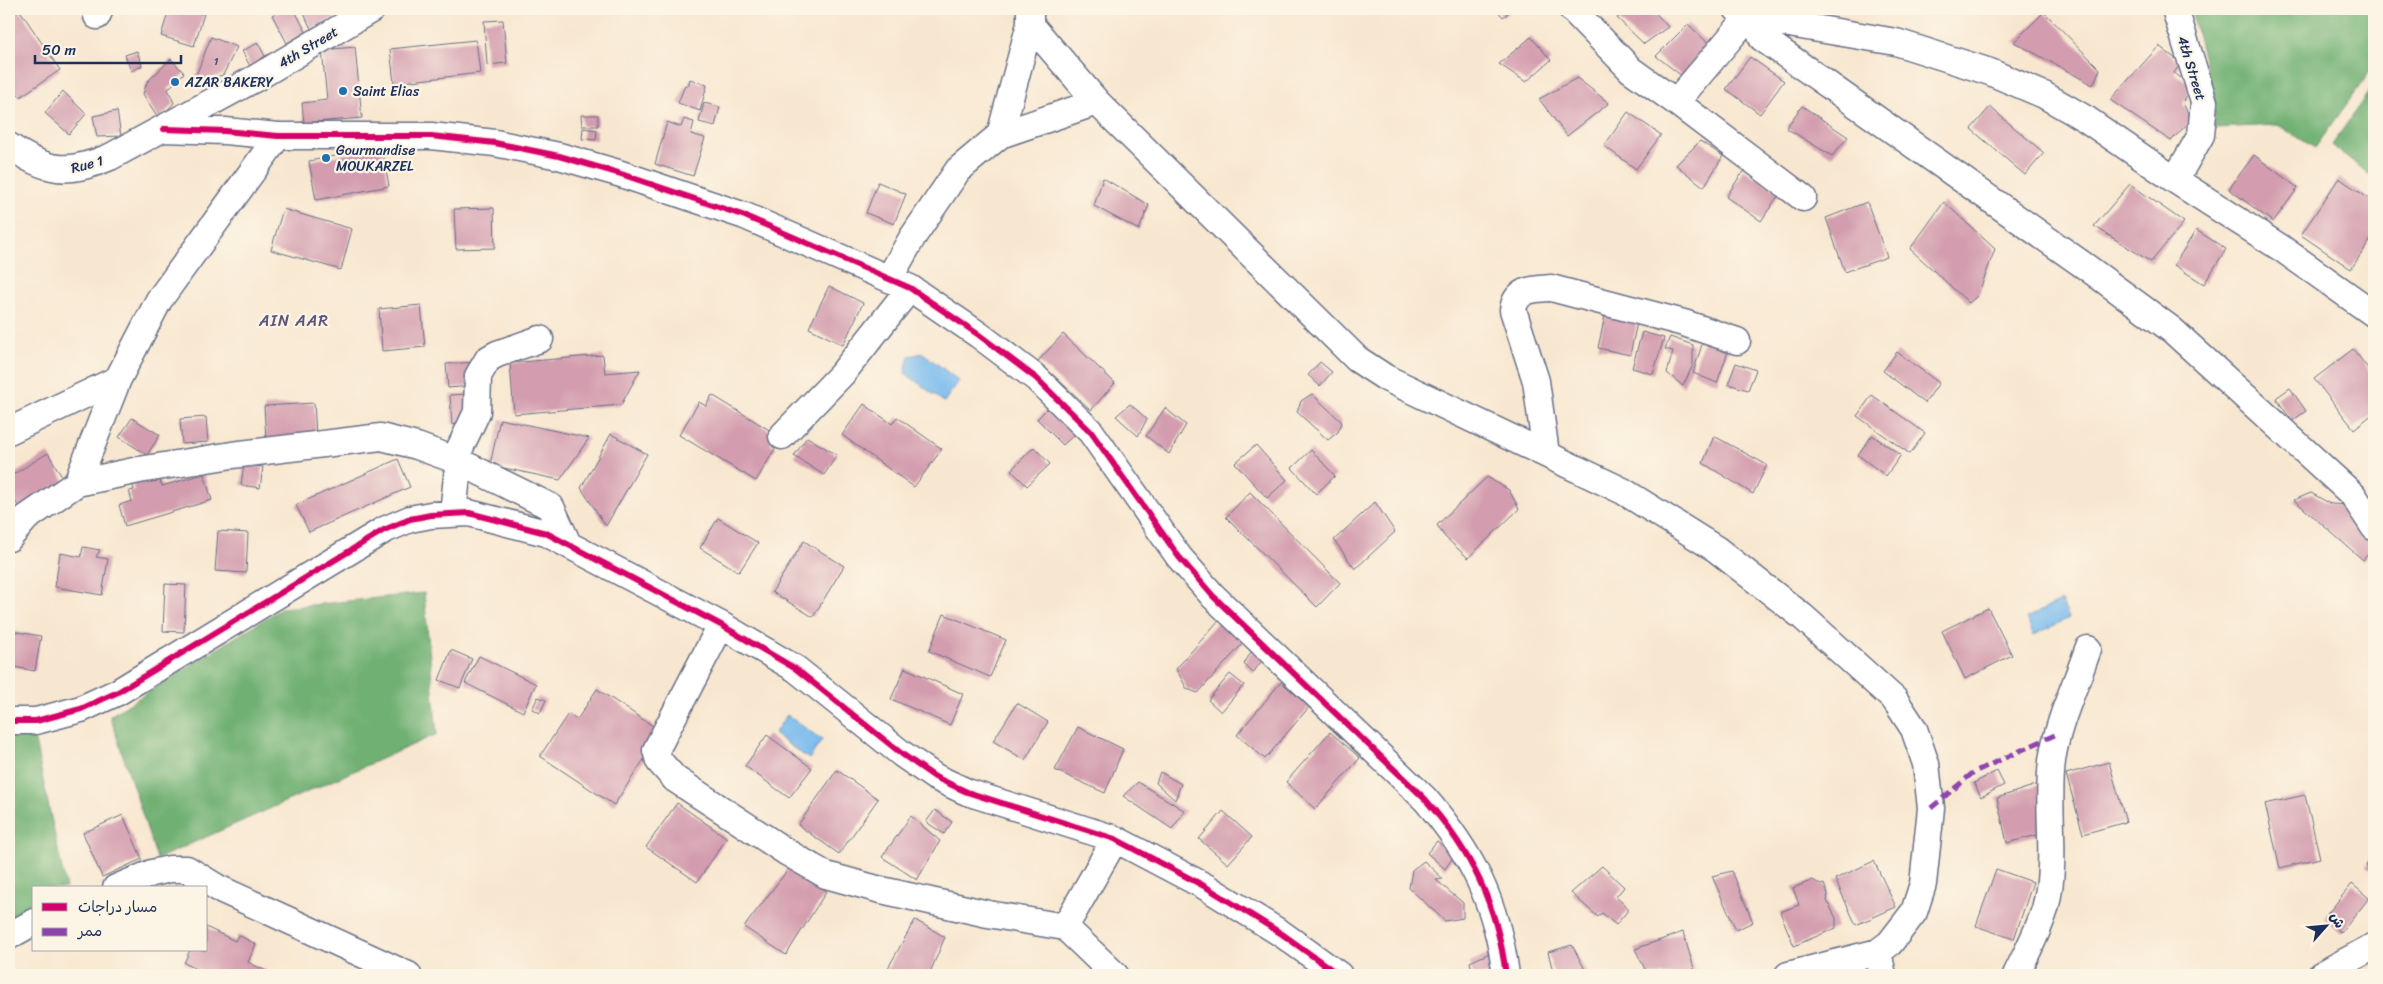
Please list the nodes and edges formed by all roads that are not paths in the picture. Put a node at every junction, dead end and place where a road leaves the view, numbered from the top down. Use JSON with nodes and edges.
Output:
{"nodes":[{"id":1,"x":372,"y":9,"type":"edge"},
{"id":2,"x":1572,"y":9,"type":"edge"},
{"id":3,"x":2175,"y":9,"type":"edge"},
{"id":4,"x":1747,"y":15,"type":"edge"},
{"id":5,"x":1030,"y":16,"type":"edge"},
{"id":6,"x":1097,"y":102,"type":"junction"},
{"id":7,"x":1676,"y":102,"type":"junction"},
{"id":8,"x":164,"y":129,"type":"junction"},
{"id":9,"x":1000,"y":135,"type":"junction"},
{"id":10,"x":278,"y":136,"type":"junction"},
{"id":11,"x":9,"y":146,"type":"edge"},
{"id":12,"x":2175,"y":180,"type":"junction"},
{"id":13,"x":1803,"y":198,"type":"dead end"},
{"id":14,"x":900,"y":282,"type":"junction"},
{"id":15,"x":2374,"y":314,"type":"edge"},
{"id":16,"x":540,"y":339,"type":"dead end"},
{"id":17,"x":1738,"y":341,"type":"dead end"},
{"id":18,"x":118,"y":379,"type":"junction"},
{"id":19,"x":9,"y":431,"type":"edge"},
{"id":20,"x":782,"y":436,"type":"dead end"},
{"id":21,"x":1546,"y":454,"type":"junction"},
{"id":22,"x":458,"y":461,"type":"junction"},
{"id":23,"x":77,"y":484,"type":"junction"},
{"id":24,"x":452,"y":514,"type":"junction"},
{"id":25,"x":17,"y":521,"type":"edge"},
{"id":26,"x":2374,"y":527,"type":"edge"},
{"id":27,"x":9,"y":538,"type":"edge"},
{"id":28,"x":568,"y":544,"type":"junction"},
{"id":29,"x":721,"y":625,"type":"junction"},
{"id":30,"x":2088,"y":649,"type":"dead end"},
{"id":31,"x":9,"y":720,"type":"edge"},
{"id":32,"x":1115,"y":839,"type":"junction"},
{"id":33,"x":121,"y":886,"type":"edge"},
{"id":34,"x":32,"y":923,"type":"edge"},
{"id":35,"x":1065,"y":927,"type":"junction"},
{"id":36,"x":9,"y":936,"type":"edge"},
{"id":37,"x":2374,"y":946,"type":"edge"},
{"id":38,"x":1880,"y":963,"type":"edge"},
{"id":39,"x":408,"y":975,"type":"edge"},
{"id":40,"x":1115,"y":975,"type":"edge"},
{"id":41,"x":1339,"y":975,"type":"edge"},
{"id":42,"x":1506,"y":975,"type":"edge"},
{"id":43,"x":1788,"y":975,"type":"edge"},
{"id":44,"x":2016,"y":975,"type":"edge"},
{"id":45,"x":2321,"y":975,"type":"edge"}],
"edges":[{"from":1,"to":8,"type":"street","name":"4th Street"},
{"from":2,"to":7,"type":"street"},
{"from":3,"to":12,"type":"street","name":"4th Street"},
{"from":4,"to":7,"type":"street"},
{"from":4,"to":12,"type":"street"},
{"from":4,"to":26,"type":"street"},
{"from":5,"to":6,"type":"street"},
{"from":5,"to":9,"type":"street"},
{"from":6,"to":9,"type":"street"},
{"from":6,"to":21,"type":"street"},
{"from":7,"to":13,"type":"street"},
{"from":8,"to":10,"type":"street"},
{"from":8,"to":11,"type":"street","name":"Rue 1"},
{"from":9,"to":14,"type":"street"},
{"from":10,"to":14,"type":"street"},
{"from":10,"to":18,"type":"street"},
{"from":12,"to":15,"type":"street"},
{"from":14,"to":20,"type":"street"},
{"from":14,"to":42,"type":"street"},
{"from":16,"to":22,"type":"street"},
{"from":17,"to":21,"type":"street"},
{"from":18,"to":19,"type":"street"},
{"from":18,"to":23,"type":"street"},
{"from":21,"to":38,"type":"street"},
{"from":22,"to":23,"type":"street"},
{"from":22,"to":24,"type":"street"},
{"from":22,"to":28,"type":"street"},
{"from":23,"to":25,"type":"street"},
{"from":24,"to":28,"type":"street"},
{"from":24,"to":31,"type":"street"},
{"from":25,"to":27,"type":"street"},
{"from":28,"to":29,"type":"street"},
{"from":29,"to":32,"type":"street"},
{"from":29,"to":35,"type":"street"},
{"from":30,"to":44,"type":"street"},
{"from":32,"to":35,"type":"street"},
{"from":32,"to":41,"type":"street"},
{"from":33,"to":39,"type":"street"},
{"from":34,"to":36,"type":"street"},
{"from":35,"to":40,"type":"street"},
{"from":37,"to":45,"type":"street"},
{"from":38,"to":43,"type":"street"}]}
